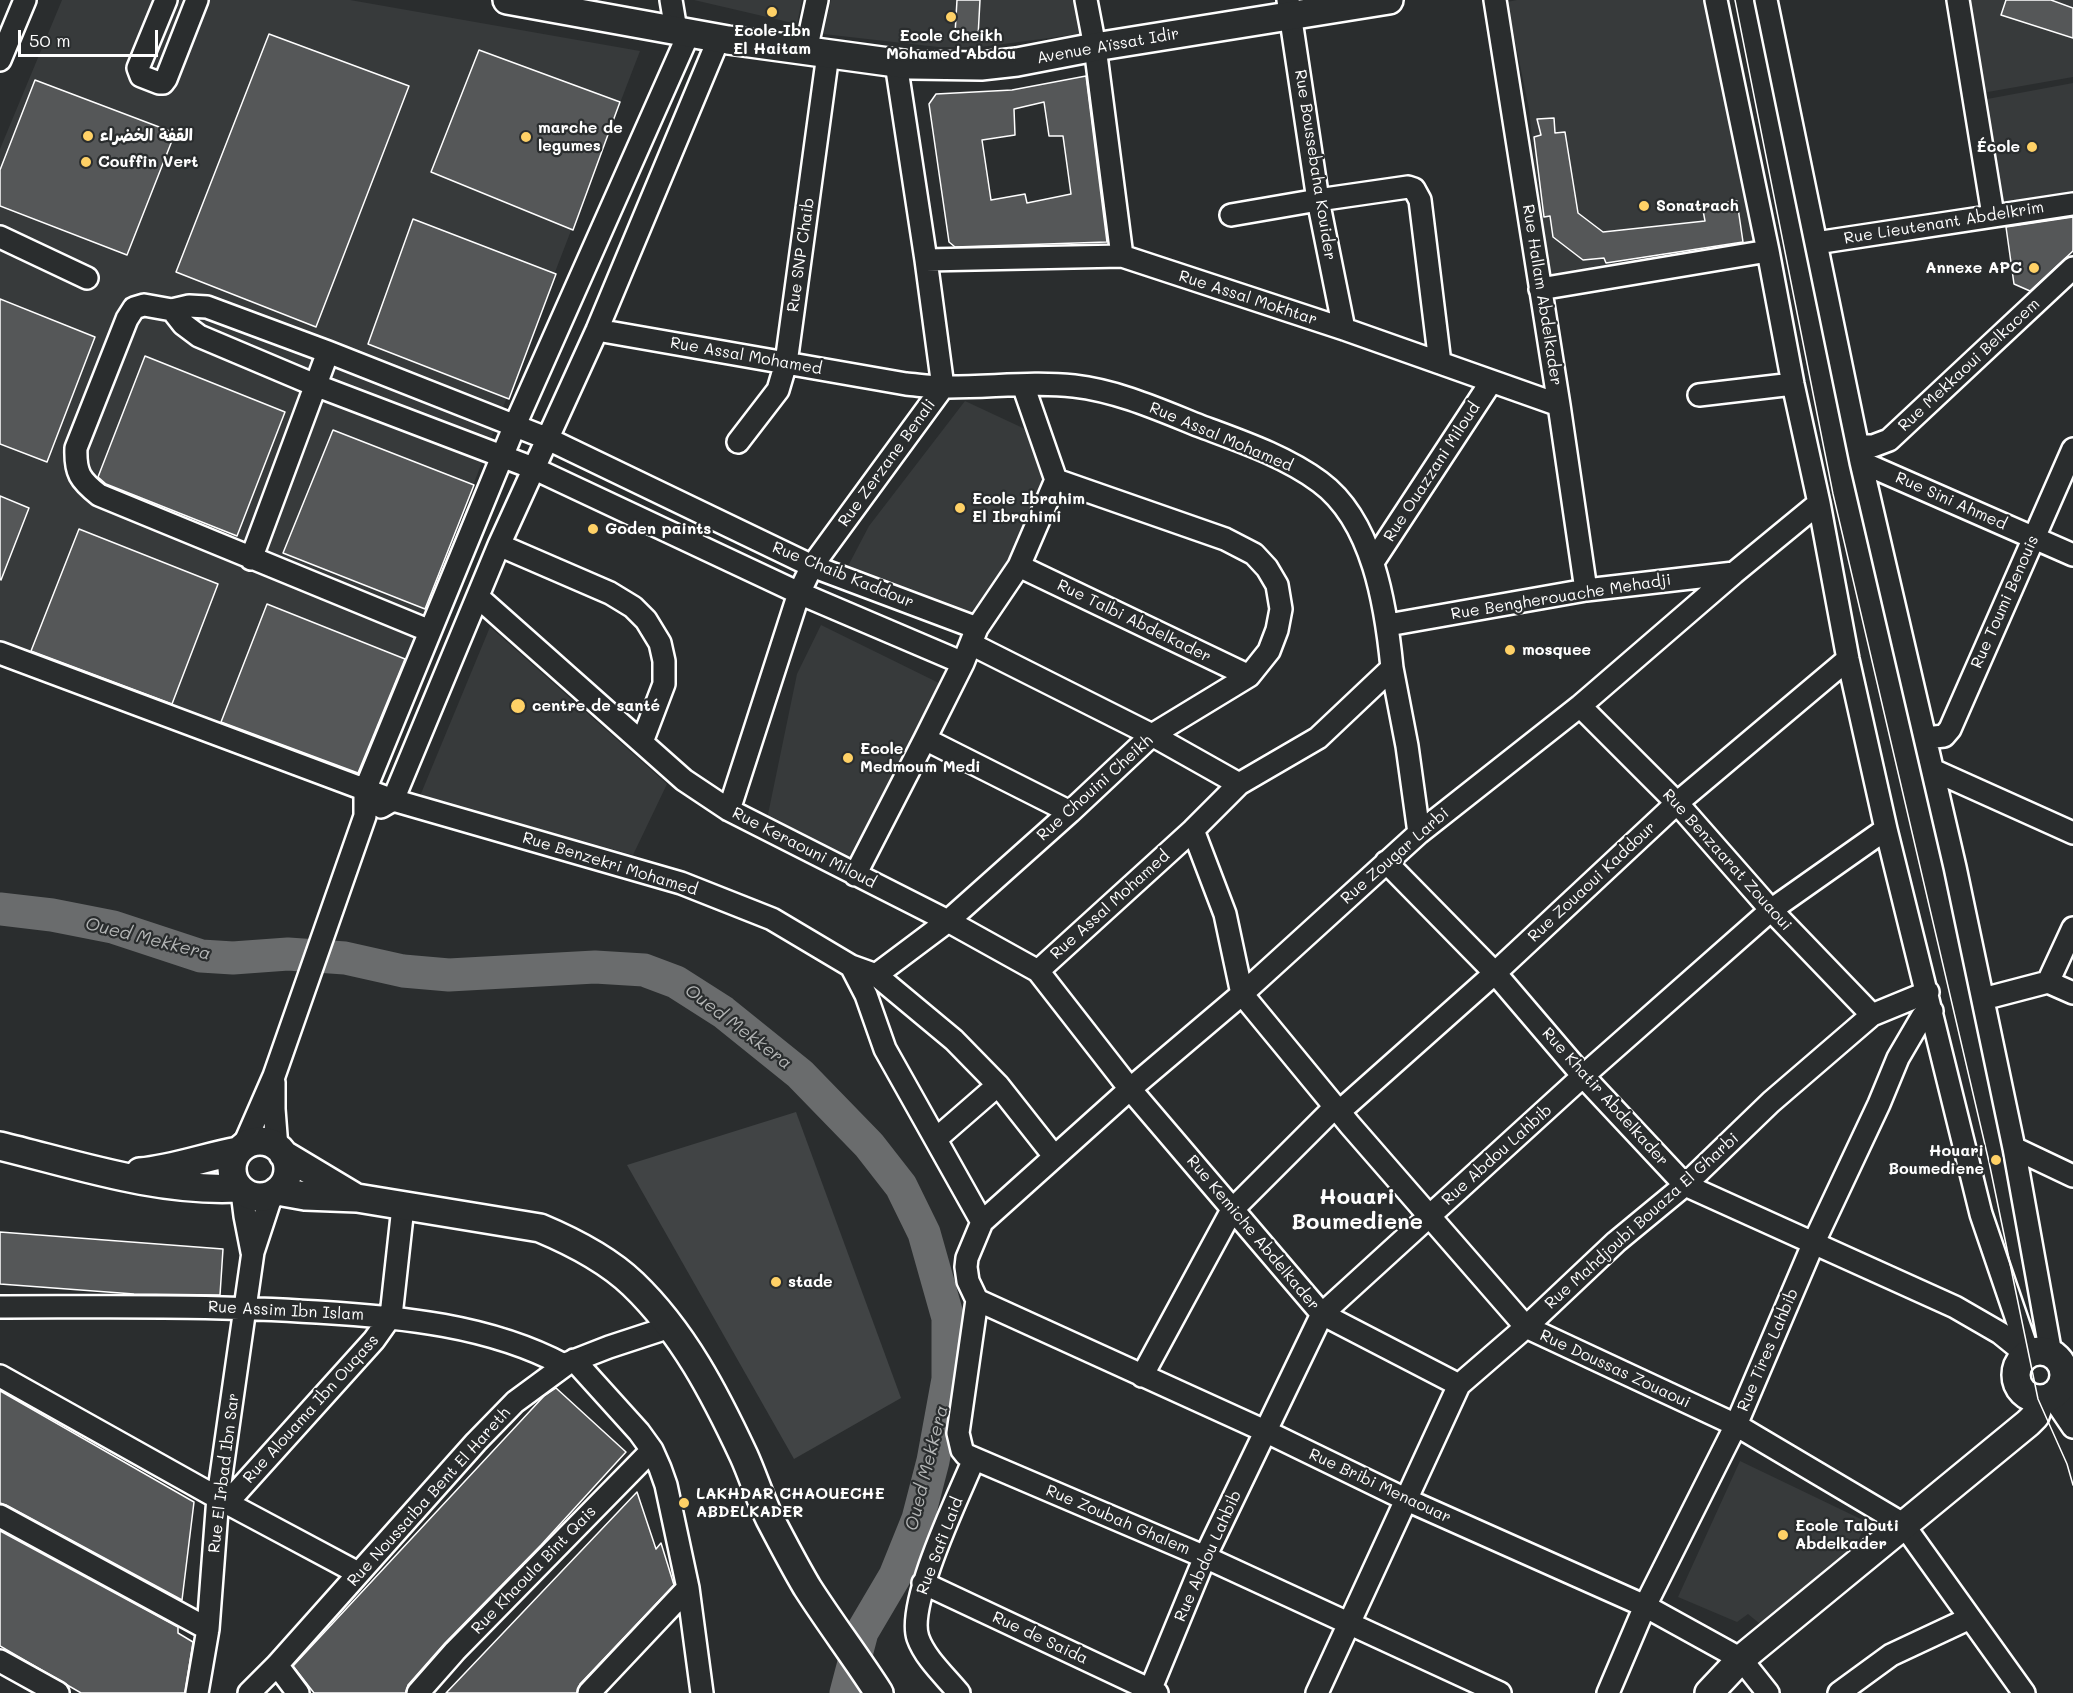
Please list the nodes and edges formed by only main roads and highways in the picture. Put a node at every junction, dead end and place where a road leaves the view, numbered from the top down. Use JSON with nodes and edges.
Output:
{"nodes":[{"id":1,"x":507,"y":0,"type":"edge"},
{"id":2,"x":1389,"y":0,"type":"edge"},
{"id":3,"x":1289,"y":8,"type":"edge"},
{"id":4,"x":0,"y":1146,"type":"edge"},
{"id":5,"x":241,"y":1149,"type":"junction"},
{"id":6,"x":280,"y":1151,"type":"junction"},
{"id":7,"x":117,"y":1174,"type":"junction"},
{"id":8,"x":240,"y":1190,"type":"junction"},
{"id":9,"x":274,"y":1192,"type":"junction"},
{"id":10,"x":357,"y":1198,"type":"junction"},
{"id":11,"x":2050,"y":1371,"type":"edge"},
{"id":12,"x":877,"y":1690,"type":"edge"},
{"id":13,"x":1709,"y":1693,"type":"edge"}],
"edges":[{"from":1,"to":3,"type":"main road","name":"Avenue Aïssat Idir"},
{"from":2,"to":3,"type":"main road","name":"Avenue Aïssat Idir"},
{"from":4,"to":7,"type":"main road"},
{"from":5,"to":6,"type":"main road"},
{"from":5,"to":7,"type":"main road"},
{"from":5,"to":8,"type":"main road"},
{"from":6,"to":9,"type":"main road"},
{"from":6,"to":10,"type":"main road"},
{"from":7,"to":8,"type":"main road"},
{"from":8,"to":9,"type":"main road"},
{"from":9,"to":10,"type":"main road"},
{"from":10,"to":12,"type":"main road"},
{"from":11,"to":13,"type":"main road"}]}
